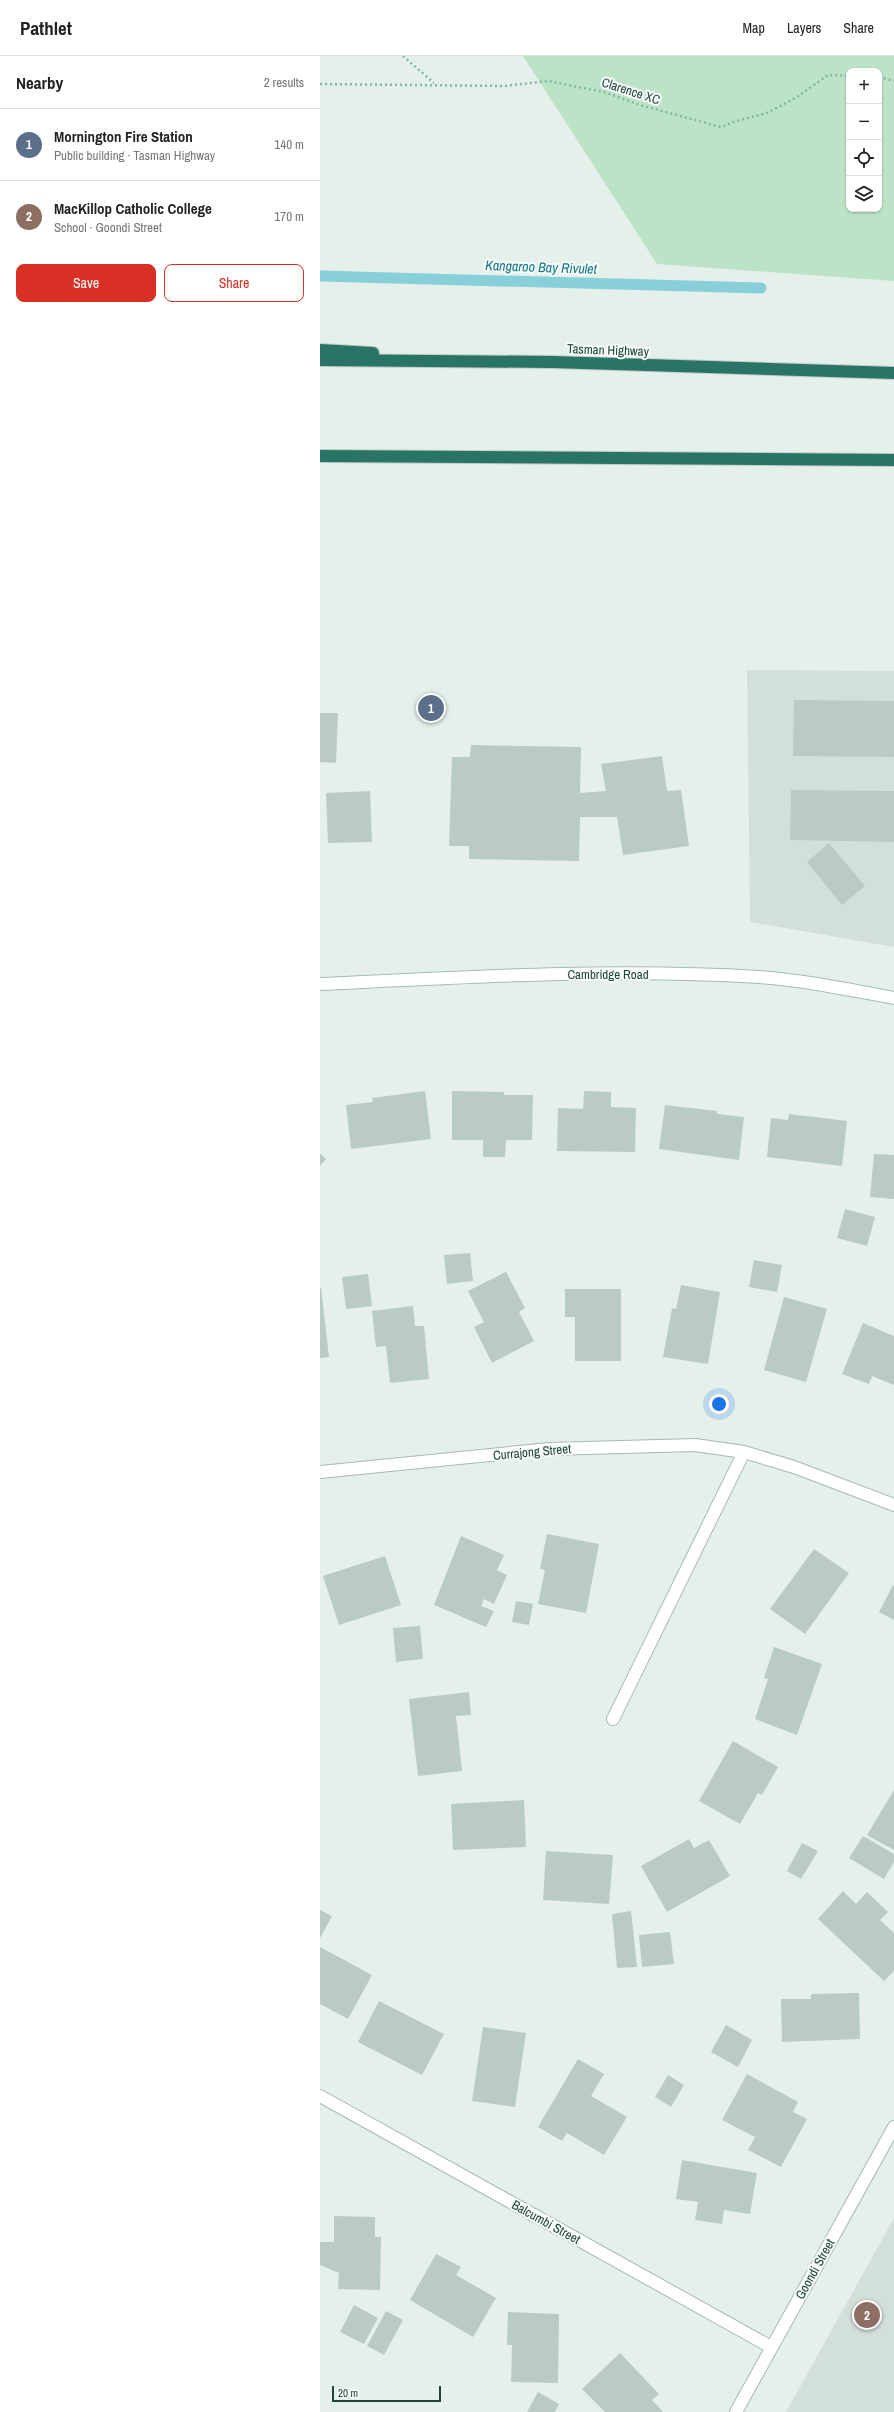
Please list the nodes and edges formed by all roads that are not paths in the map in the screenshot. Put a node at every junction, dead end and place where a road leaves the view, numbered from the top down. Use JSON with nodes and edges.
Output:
{"nodes":[{"id":1,"x":320,"y":350,"type":"edge"},
{"id":2,"x":320,"y":360,"type":"edge"},
{"id":3,"x":553,"y":362,"type":"junction"},
{"id":4,"x":894,"y":373,"type":"edge"},
{"id":5,"x":320,"y":456,"type":"edge"},
{"id":6,"x":416,"y":457,"type":"junction"},
{"id":7,"x":894,"y":460,"type":"edge"},
{"id":8,"x":320,"y":463,"type":"edge"},
{"id":9,"x":320,"y":984,"type":"edge"},
{"id":10,"x":894,"y":998,"type":"edge"},
{"id":11,"x":744,"y":1452,"type":"junction"},
{"id":12,"x":320,"y":1472,"type":"edge"},
{"id":13,"x":894,"y":1505,"type":"edge"},
{"id":14,"x":612,"y":1719,"type":"dead end"},
{"id":15,"x":320,"y":2096,"type":"edge"},
{"id":16,"x":894,"y":2127,"type":"edge"},
{"id":17,"x":771,"y":2347,"type":"junction"},
{"id":18,"x":736,"y":2412,"type":"edge"}],
"edges":[{"from":1,"to":3,"type":"highway"},
{"from":2,"to":3,"type":"highway","name":"Tasman Highway"},
{"from":3,"to":4,"type":"highway","name":"Tasman Highway"},
{"from":5,"to":6,"type":"highway"},
{"from":6,"to":7,"type":"highway"},
{"from":6,"to":8,"type":"highway"},
{"from":9,"to":10,"type":"street","name":"Cambridge Road"},
{"from":11,"to":12,"type":"street","name":"Currajong Street"},
{"from":11,"to":13,"type":"street","name":"Currajong Street"},
{"from":11,"to":14,"type":"street"},
{"from":15,"to":17,"type":"street","name":"Balcumbi Street"},
{"from":16,"to":17,"type":"street","name":"Goondi Street"},
{"from":17,"to":18,"type":"street","name":"Goondi Street"}]}
